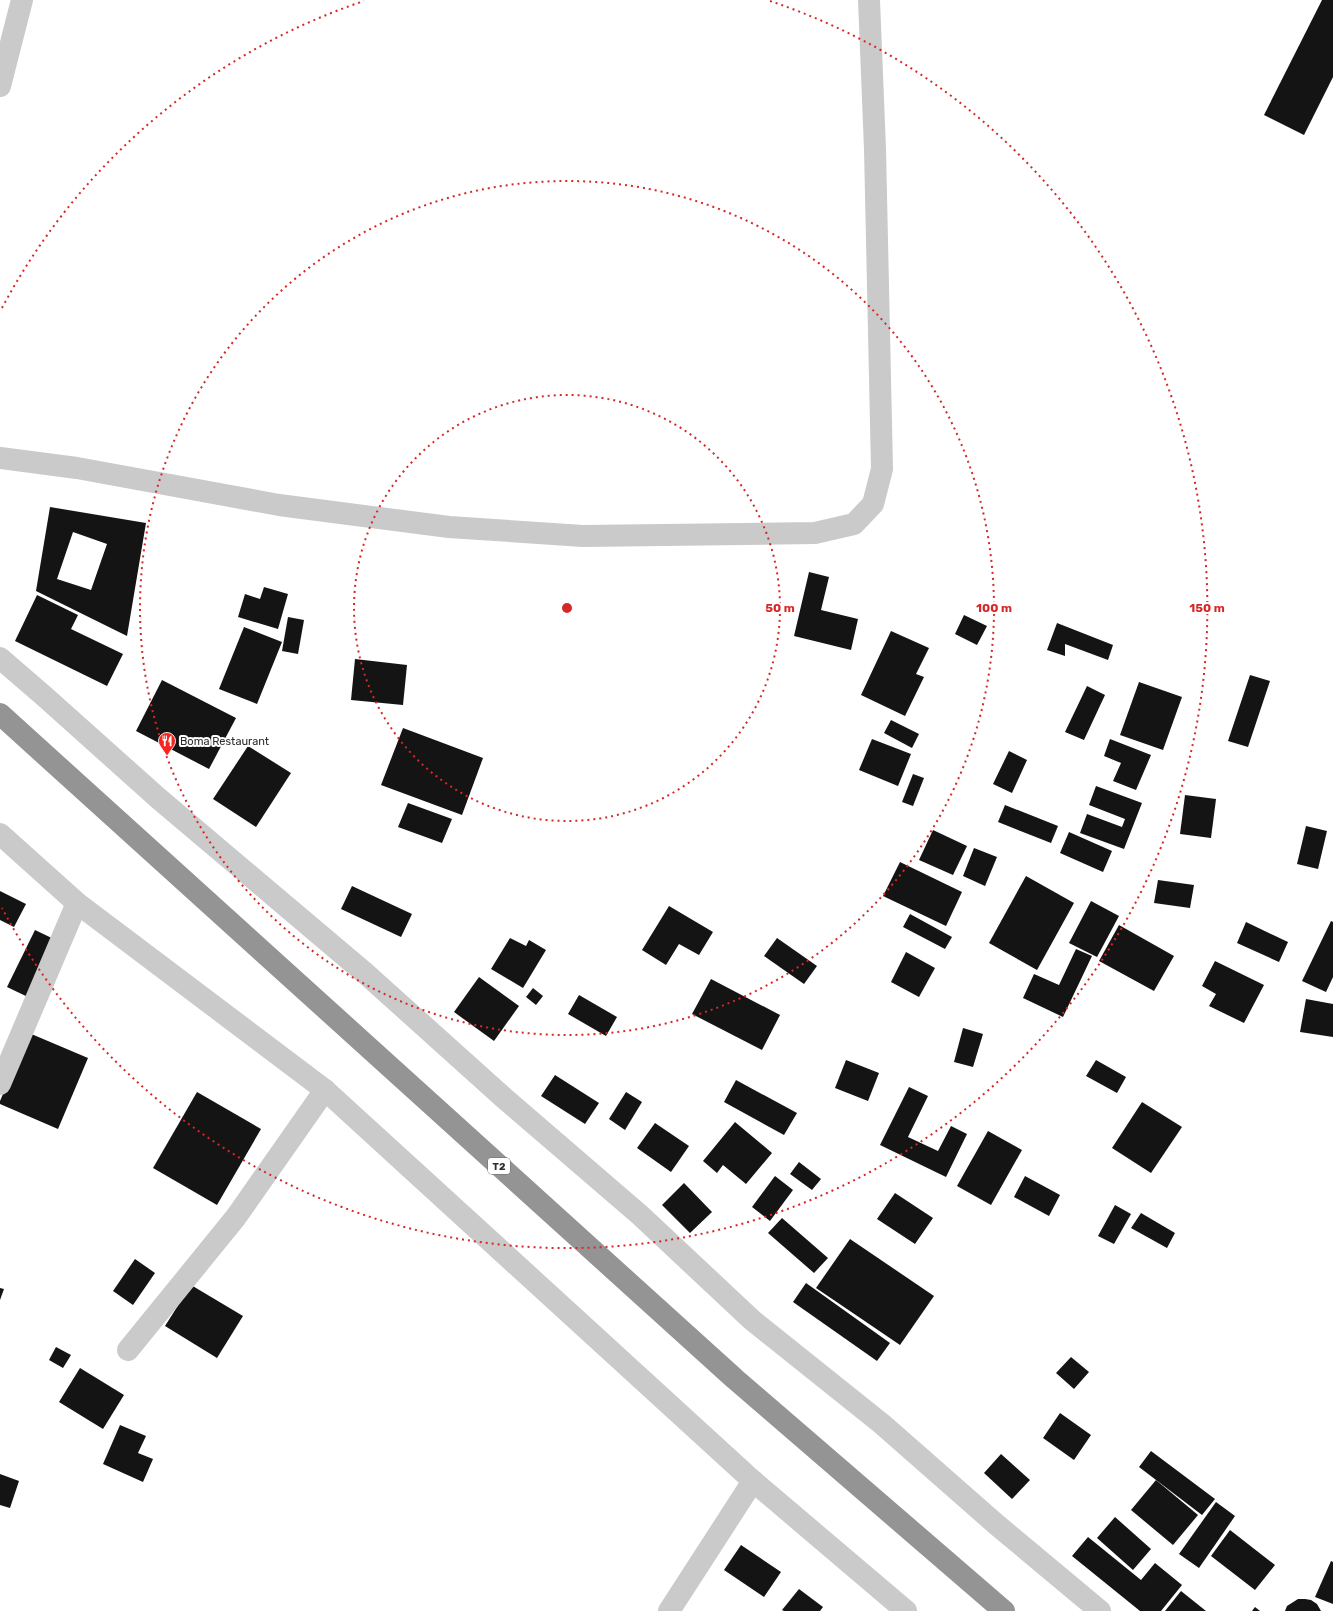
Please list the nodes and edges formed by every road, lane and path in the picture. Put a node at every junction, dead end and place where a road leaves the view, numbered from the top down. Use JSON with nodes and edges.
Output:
{"nodes":[{"id":1,"x":22,"y":0,"type":"edge"},
{"id":2,"x":869,"y":0,"type":"edge"},
{"id":3,"x":0,"y":86,"type":"edge"},
{"id":4,"x":0,"y":458,"type":"edge"},
{"id":5,"x":0,"y":658,"type":"edge"},
{"id":6,"x":0,"y":714,"type":"edge"},
{"id":7,"x":0,"y":834,"type":"edge"},
{"id":8,"x":78,"y":903,"type":"junction"},
{"id":9,"x":0,"y":1084,"type":"edge"},
{"id":10,"x":325,"y":1090,"type":"junction"},
{"id":11,"x":128,"y":1350,"type":"dead end"},
{"id":12,"x":752,"y":1481,"type":"junction"},
{"id":13,"x":669,"y":1611,"type":"edge"},
{"id":14,"x":906,"y":1611,"type":"edge"},
{"id":15,"x":1004,"y":1611,"type":"edge"},
{"id":16,"x":1100,"y":1611,"type":"edge"}],
"edges":[{"from":1,"to":3,"type":"street"},
{"from":2,"to":4,"type":"street"},
{"from":5,"to":16,"type":"street"},
{"from":6,"to":15,"type":"highway","number":"T2"},
{"from":7,"to":8,"type":"street"},
{"from":8,"to":9,"type":"street"},
{"from":8,"to":10,"type":"street"},
{"from":10,"to":11,"type":"street"},
{"from":10,"to":12,"type":"street"},
{"from":12,"to":13,"type":"street"},
{"from":12,"to":14,"type":"street"}]}
